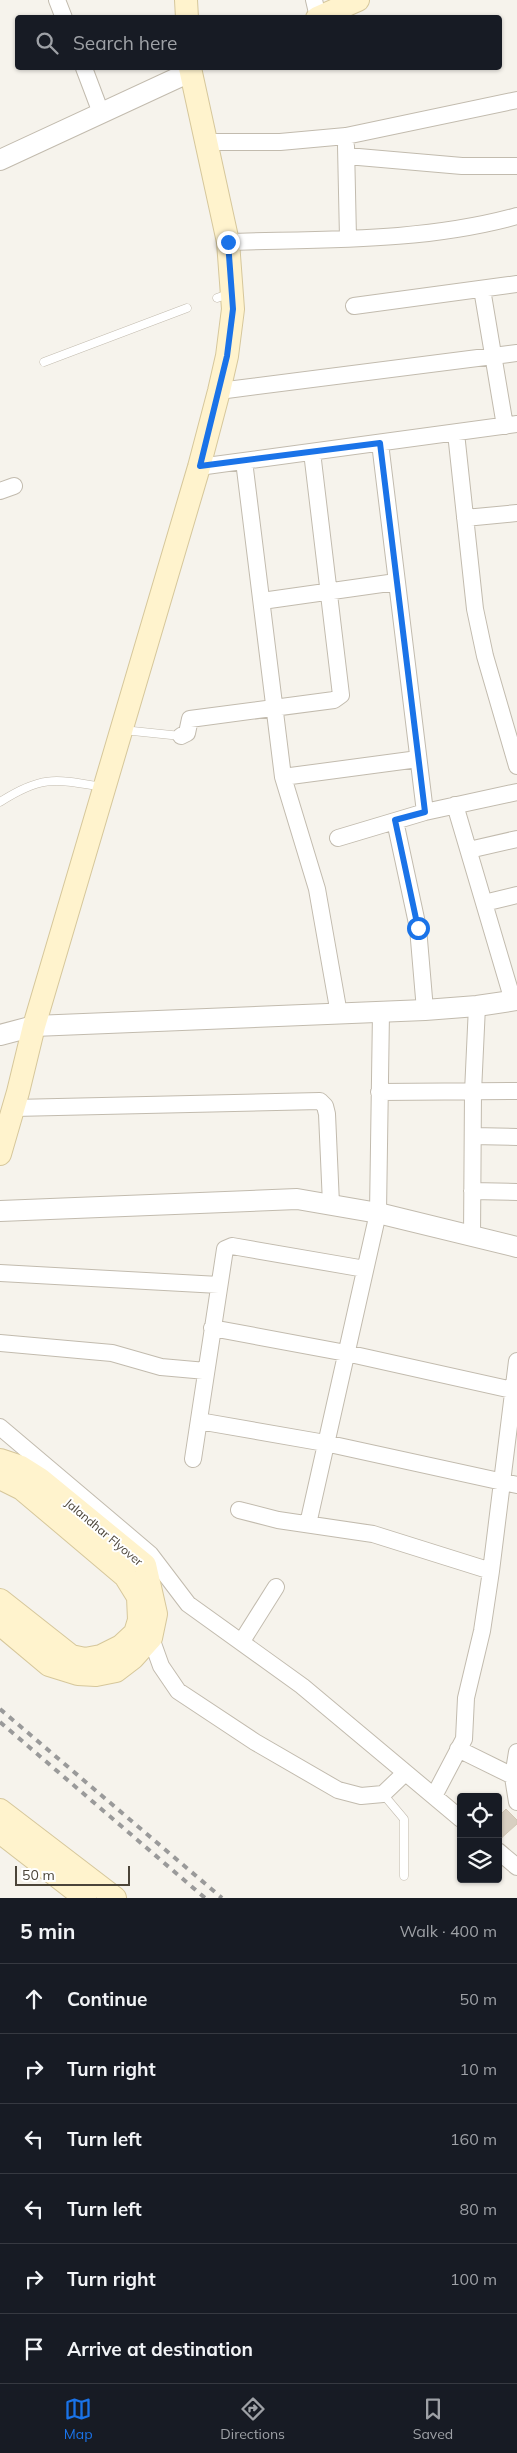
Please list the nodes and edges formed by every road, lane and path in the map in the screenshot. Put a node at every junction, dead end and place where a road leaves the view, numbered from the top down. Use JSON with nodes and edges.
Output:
{"nodes":[{"id":1,"x":57,"y":0,"type":"edge"},
{"id":2,"x":186,"y":0,"type":"edge"},
{"id":3,"x":314,"y":0,"type":"edge"},
{"id":4,"x":358,"y":0,"type":"edge"},
{"id":5,"x":63,"y":15,"type":"edge"},
{"id":6,"x":187,"y":15,"type":"edge"},
{"id":7,"x":317,"y":15,"type":"edge"},
{"id":8,"x":322,"y":15,"type":"edge"},
{"id":9,"x":85,"y":70,"type":"edge"},
{"id":10,"x":191,"y":70,"type":"edge"},
{"id":11,"x":193,"y":70,"type":"edge"},
{"id":12,"x":517,"y":100,"type":"edge"},
{"id":13,"x":101,"y":113,"type":"junction"},
{"id":14,"x":346,"y":136,"type":"junction"},
{"id":15,"x":206,"y":142,"type":"junction"},
{"id":16,"x":347,"y":156,"type":"junction"},
{"id":17,"x":0,"y":160,"type":"edge"},
{"id":18,"x":517,"y":166,"type":"edge"},
{"id":19,"x":517,"y":216,"type":"edge"},
{"id":20,"x":348,"y":238,"type":"junction"},
{"id":21,"x":228,"y":242,"type":"junction"},
{"id":22,"x":517,"y":284,"type":"edge"},
{"id":23,"x":482,"y":289,"type":"junction"},
{"id":24,"x":354,"y":306,"type":"dead end"},
{"id":25,"x":186,"y":308,"type":"dead end"},
{"id":26,"x":517,"y":353,"type":"edge"},
{"id":27,"x":494,"y":356,"type":"junction"},
{"id":28,"x":44,"y":362,"type":"dead end"},
{"id":29,"x":219,"y":391,"type":"junction"},
{"id":30,"x":511,"y":425,"type":"edge"},
{"id":31,"x":456,"y":433,"type":"junction"},
{"id":32,"x":380,"y":443,"type":"junction"},
{"id":33,"x":312,"y":452,"type":"junction"},
{"id":34,"x":244,"y":461,"type":"junction"},
{"id":35,"x":200,"y":466,"type":"junction"},
{"id":36,"x":517,"y":513,"type":"edge"},
{"id":37,"x":466,"y":518,"type":"junction"},
{"id":38,"x":396,"y":582,"type":"junction"},
{"id":39,"x":329,"y":592,"type":"junction"},
{"id":40,"x":262,"y":601,"type":"junction"},
{"id":41,"x":274,"y":708,"type":"junction"},
{"id":42,"x":121,"y":730,"type":"junction"},
{"id":43,"x":181,"y":736,"type":"joint"},
{"id":44,"x":418,"y":759,"type":"junction"},
{"id":45,"x":517,"y":766,"type":"edge"},
{"id":46,"x":283,"y":777,"type":"junction"},
{"id":47,"x":104,"y":787,"type":"junction"},
{"id":48,"x":517,"y":792,"type":"edge"},
{"id":49,"x":0,"y":802,"type":"edge"},
{"id":50,"x":455,"y":805,"type":"junction"},
{"id":51,"x":425,"y":812,"type":"junction"},
{"id":52,"x":395,"y":820,"type":"junction"},
{"id":53,"x":338,"y":838,"type":"dead end"},
{"id":54,"x":517,"y":839,"type":"edge"},
{"id":55,"x":469,"y":850,"type":"junction"},
{"id":56,"x":517,"y":894,"type":"edge"},
{"id":57,"x":484,"y":903,"type":"junction"},
{"id":58,"x":515,"y":1000,"type":"edge"},
{"id":59,"x":477,"y":1006,"type":"junction"},
{"id":60,"x":425,"y":1010,"type":"junction"},
{"id":61,"x":381,"y":1012,"type":"junction"},
{"id":62,"x":339,"y":1014,"type":"junction"},
{"id":63,"x":34,"y":1026,"type":"junction"},
{"id":64,"x":0,"y":1035,"type":"edge"},
{"id":65,"x":517,"y":1091,"type":"edge"},
{"id":66,"x":379,"y":1092,"type":"junction"},
{"id":67,"x":473,"y":1092,"type":"junction"},
{"id":68,"x":14,"y":1108,"type":"junction"},
{"id":69,"x":473,"y":1136,"type":"junction"},
{"id":70,"x":517,"y":1137,"type":"edge"},
{"id":71,"x":0,"y":1154,"type":"edge"},
{"id":72,"x":472,"y":1191,"type":"junction"},
{"id":73,"x":517,"y":1192,"type":"edge"},
{"id":74,"x":331,"y":1204,"type":"junction"},
{"id":75,"x":0,"y":1210,"type":"edge"},
{"id":76,"x":378,"y":1213,"type":"junction"},
{"id":77,"x":472,"y":1237,"type":"junction"},
{"id":78,"x":517,"y":1247,"type":"edge"},
{"id":79,"x":365,"y":1270,"type":"junction"},
{"id":80,"x":0,"y":1273,"type":"edge"},
{"id":81,"x":219,"y":1285,"type":"junction"},
{"id":82,"x":212,"y":1328,"type":"junction"},
{"id":83,"x":0,"y":1343,"type":"edge"},
{"id":84,"x":346,"y":1353,"type":"junction"},
{"id":85,"x":517,"y":1361,"type":"edge"},
{"id":86,"x":206,"y":1371,"type":"junction"},
{"id":87,"x":514,"y":1390,"type":"edge"},
{"id":88,"x":199,"y":1421,"type":"junction"},
{"id":89,"x":0,"y":1427,"type":"edge"},
{"id":90,"x":325,"y":1443,"type":"junction"},
{"id":91,"x":193,"y":1459,"type":"dead end"},
{"id":92,"x":0,"y":1460,"type":"edge"},
{"id":93,"x":0,"y":1478,"type":"edge"},
{"id":94,"x":510,"y":1483,"type":"edge"},
{"id":95,"x":239,"y":1510,"type":"dead end"},
{"id":96,"x":308,"y":1524,"type":"junction"},
{"id":97,"x":491,"y":1572,"type":"junction"},
{"id":98,"x":276,"y":1587,"type":"dead end"},
{"id":99,"x":0,"y":1600,"type":"edge"},
{"id":100,"x":0,"y":1624,"type":"edge"},
{"id":101,"x":151,"y":1638,"type":"junction"},
{"id":102,"x":242,"y":1641,"type":"junction"},
{"id":103,"x":458,"y":1750,"type":"junction"},
{"id":104,"x":517,"y":1752,"type":"edge"},
{"id":105,"x":405,"y":1773,"type":"junction"},
{"id":106,"x":515,"y":1778,"type":"edge"},
{"id":107,"x":383,"y":1794,"type":"junction"},
{"id":108,"x":434,"y":1796,"type":"junction"},
{"id":109,"x":517,"y":1802,"type":"edge"},
{"id":110,"x":0,"y":1810,"type":"edge"},
{"id":111,"x":457,"y":1816,"type":"edge"},
{"id":112,"x":0,"y":1832,"type":"edge"},
{"id":113,"x":0,"y":1848,"type":"edge"},
{"id":114,"x":502,"y":1854,"type":"edge"},
{"id":115,"x":517,"y":1867,"type":"edge"},
{"id":116,"x":404,"y":1876,"type":"dead end"},
{"id":117,"x":81,"y":1893,"type":"edge"},
{"id":118,"x":114,"y":1898,"type":"edge"}],
"edges":[{"from":1,"to":5,"type":"street"},
{"from":2,"to":6,"type":"main road"},
{"from":3,"to":7,"type":"street"},
{"from":4,"to":8,"type":"main road"},
{"from":9,"to":13,"type":"street"},
{"from":10,"to":13,"type":"street"},
{"from":11,"to":15,"type":"main road"},
{"from":12,"to":14,"type":"street"},
{"from":13,"to":17,"type":"street"},
{"from":14,"to":15,"type":"street"},
{"from":14,"to":16,"type":"street"},
{"from":15,"to":21,"type":"main road"},
{"from":16,"to":18,"type":"street"},
{"from":16,"to":20,"type":"street"},
{"from":19,"to":20,"type":"street"},
{"from":20,"to":21,"type":"street"},
{"from":21,"to":29,"type":"main road"},
{"from":22,"to":23,"type":"street"},
{"from":23,"to":24,"type":"street"},
{"from":23,"to":27,"type":"street"},
{"from":25,"to":28,"type":"lane"},
{"from":26,"to":27,"type":"street"},
{"from":27,"to":29,"type":"street"},
{"from":27,"to":30,"type":"street"},
{"from":29,"to":35,"type":"main road"},
{"from":30,"to":31,"type":"street"},
{"from":31,"to":32,"type":"street"},
{"from":31,"to":37,"type":"street"},
{"from":32,"to":33,"type":"street"},
{"from":32,"to":38,"type":"street"},
{"from":33,"to":34,"type":"street"},
{"from":33,"to":39,"type":"street"},
{"from":34,"to":35,"type":"street"},
{"from":34,"to":40,"type":"street"},
{"from":35,"to":42,"type":"main road"},
{"from":36,"to":37,"type":"street"},
{"from":37,"to":45,"type":"street"},
{"from":38,"to":39,"type":"street"},
{"from":38,"to":44,"type":"street"},
{"from":39,"to":40,"type":"street"},
{"from":39,"to":41,"type":"street"},
{"from":40,"to":41,"type":"street"},
{"from":41,"to":43,"type":"street"},
{"from":41,"to":46,"type":"street"},
{"from":42,"to":43,"type":"lane"},
{"from":42,"to":47,"type":"main road"},
{"from":44,"to":46,"type":"street"},
{"from":44,"to":51,"type":"street"},
{"from":46,"to":62,"type":"street"},
{"from":47,"to":49,"type":"lane"},
{"from":47,"to":63,"type":"main road"},
{"from":48,"to":50,"type":"street"},
{"from":50,"to":51,"type":"street"},
{"from":50,"to":55,"type":"street"},
{"from":51,"to":52,"type":"street"},
{"from":52,"to":53,"type":"street"},
{"from":52,"to":60,"type":"street"},
{"from":54,"to":55,"type":"street"},
{"from":55,"to":57,"type":"street"},
{"from":56,"to":57,"type":"street"},
{"from":57,"to":58,"type":"street"},
{"from":58,"to":59,"type":"street"},
{"from":59,"to":60,"type":"street"},
{"from":59,"to":67,"type":"street"},
{"from":60,"to":61,"type":"street"},
{"from":61,"to":62,"type":"street"},
{"from":61,"to":66,"type":"street"},
{"from":62,"to":63,"type":"street"},
{"from":63,"to":64,"type":"street"},
{"from":63,"to":68,"type":"main road"},
{"from":65,"to":67,"type":"street"},
{"from":66,"to":67,"type":"street"},
{"from":66,"to":76,"type":"street"},
{"from":67,"to":69,"type":"street"},
{"from":68,"to":71,"type":"main road"},
{"from":68,"to":74,"type":"street"},
{"from":69,"to":70,"type":"street"},
{"from":69,"to":72,"type":"street"},
{"from":72,"to":73,"type":"street"},
{"from":72,"to":77,"type":"street"},
{"from":74,"to":75,"type":"street"},
{"from":74,"to":76,"type":"street"},
{"from":76,"to":77,"type":"street"},
{"from":76,"to":79,"type":"street"},
{"from":77,"to":78,"type":"street"},
{"from":79,"to":81,"type":"street"},
{"from":79,"to":84,"type":"street"},
{"from":80,"to":81,"type":"street"},
{"from":81,"to":82,"type":"street"},
{"from":82,"to":84,"type":"street"},
{"from":82,"to":86,"type":"street"},
{"from":83,"to":86,"type":"street"},
{"from":84,"to":87,"type":"street"},
{"from":84,"to":90,"type":"street"},
{"from":85,"to":87,"type":"street"},
{"from":86,"to":88,"type":"street"},
{"from":87,"to":94,"type":"street"},
{"from":88,"to":90,"type":"street"},
{"from":88,"to":91,"type":"street"},
{"from":89,"to":102,"type":"street"},
{"from":90,"to":94,"type":"street"},
{"from":90,"to":96,"type":"street"},
{"from":92,"to":101,"type":"main road","name":"Jalandhar Flyover"},
{"from":93,"to":99,"type":"main road","name":"Jalandhar Flyover"},
{"from":94,"to":97,"type":"street"},
{"from":95,"to":96,"type":"street"},
{"from":96,"to":97,"type":"street"},
{"from":97,"to":103,"type":"street"},
{"from":98,"to":102,"type":"street"},
{"from":100,"to":101,"type":"main road"},
{"from":101,"to":107,"type":"street"},
{"from":102,"to":105,"type":"street"},
{"from":103,"to":106,"type":"street"},
{"from":103,"to":108,"type":"street"},
{"from":104,"to":106,"type":"street"},
{"from":105,"to":107,"type":"street"},
{"from":105,"to":108,"type":"street"},
{"from":106,"to":109,"type":"street"},
{"from":107,"to":116,"type":"lane"},
{"from":108,"to":111,"type":"street"},
{"from":110,"to":117,"type":"main road"},
{"from":112,"to":117,"type":"main road"},
{"from":113,"to":117,"type":"main road"},
{"from":114,"to":115,"type":"street"},
{"from":117,"to":118,"type":"main road"}]}
